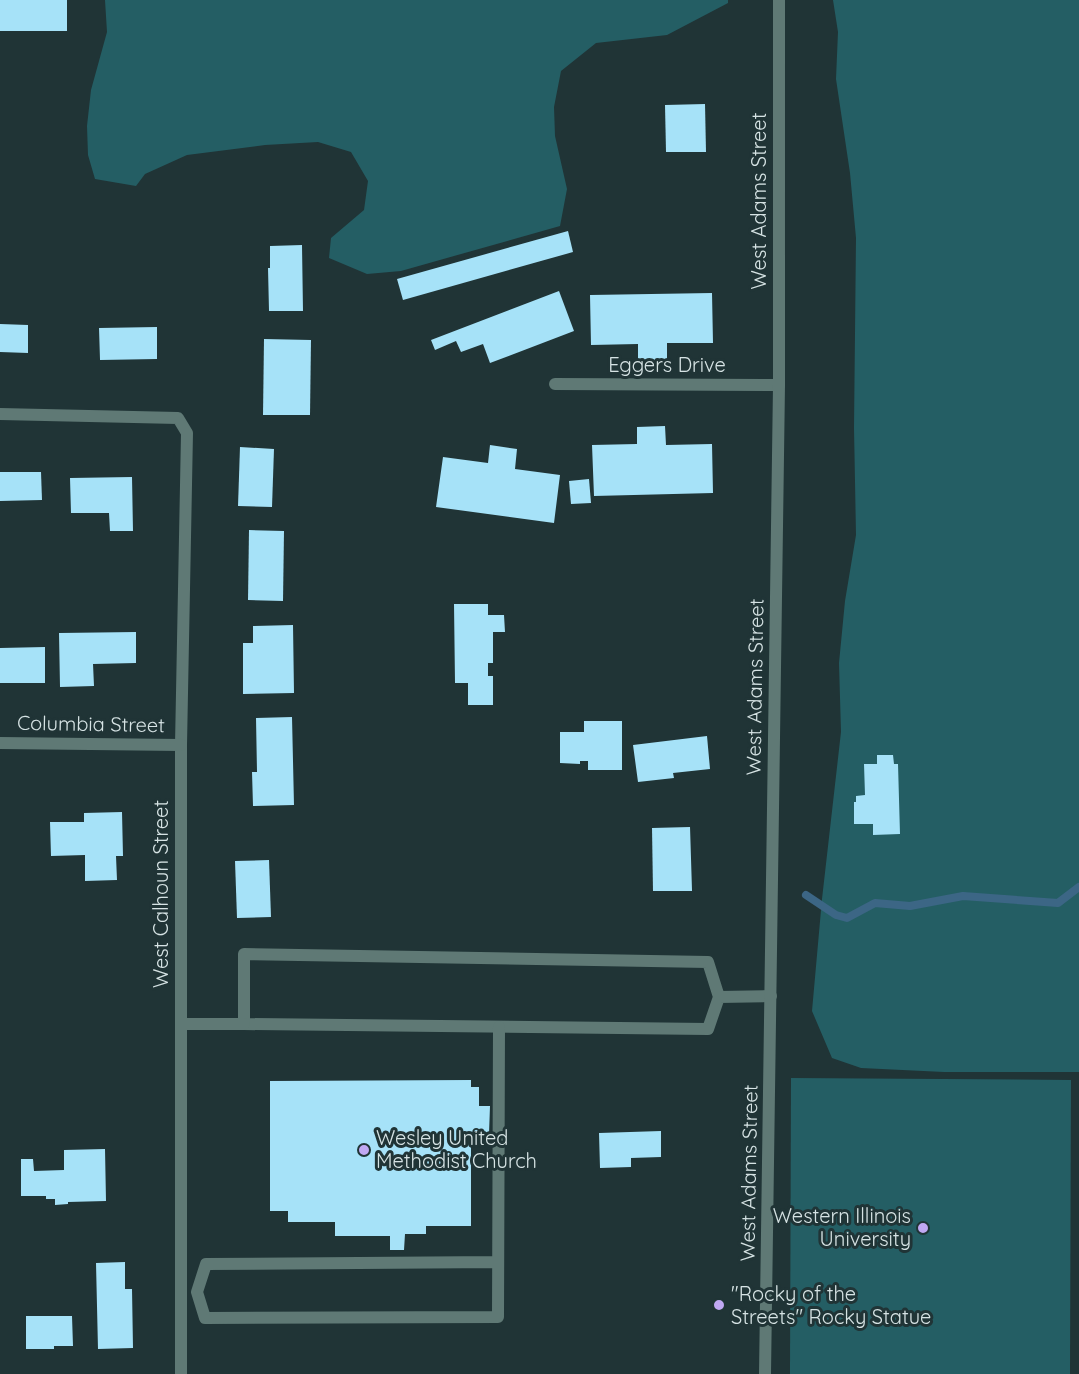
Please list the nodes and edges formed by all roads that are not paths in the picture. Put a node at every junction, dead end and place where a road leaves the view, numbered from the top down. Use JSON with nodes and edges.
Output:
{"nodes":[{"id":1,"x":779,"y":0,"type":"edge"},
{"id":2,"x":555,"y":384,"type":"dead end"},
{"id":3,"x":779,"y":385,"type":"junction"},
{"id":4,"x":0,"y":414,"type":"edge"},
{"id":5,"x":0,"y":742,"type":"edge"},
{"id":6,"x":181,"y":745,"type":"junction"},
{"id":7,"x":771,"y":996,"type":"junction"},
{"id":8,"x":719,"y":997,"type":"junction"},
{"id":9,"x":181,"y":1024,"type":"junction"},
{"id":10,"x":244,"y":1024,"type":"junction"},
{"id":11,"x":499,"y":1027,"type":"junction"},
{"id":12,"x":498,"y":1262,"type":"junction"},
{"id":13,"x":181,"y":1292,"type":"junction"},
{"id":14,"x":197,"y":1292,"type":"junction"},
{"id":15,"x":181,"y":1374,"type":"edge"},
{"id":16,"x":765,"y":1374,"type":"edge"}],
"edges":[{"from":1,"to":3,"type":"street","name":"West Adams Street"},
{"from":2,"to":3,"type":"street","name":"Eggers Drive"},
{"from":3,"to":7,"type":"street","name":"West Adams Street"},
{"from":4,"to":6,"type":"street","name":"West Calhoun Street"},
{"from":5,"to":6,"type":"street","name":"Columbia Street"},
{"from":6,"to":9,"type":"street","name":"West Calhoun Street"},
{"from":7,"to":8,"type":"street"},
{"from":7,"to":16,"type":"street","name":"West Adams Street"},
{"from":8,"to":10,"type":"street"},
{"from":8,"to":11,"type":"street"},
{"from":9,"to":10,"type":"street"},
{"from":9,"to":13,"type":"street","name":"West Calhoun Street"},
{"from":10,"to":11,"type":"street"},
{"from":11,"to":12,"type":"street"},
{"from":12,"to":14,"type":"street"},
{"from":12,"to":14,"type":"street"},
{"from":13,"to":14,"type":"street"},
{"from":13,"to":15,"type":"street","name":"West Calhoun Street"}]}
